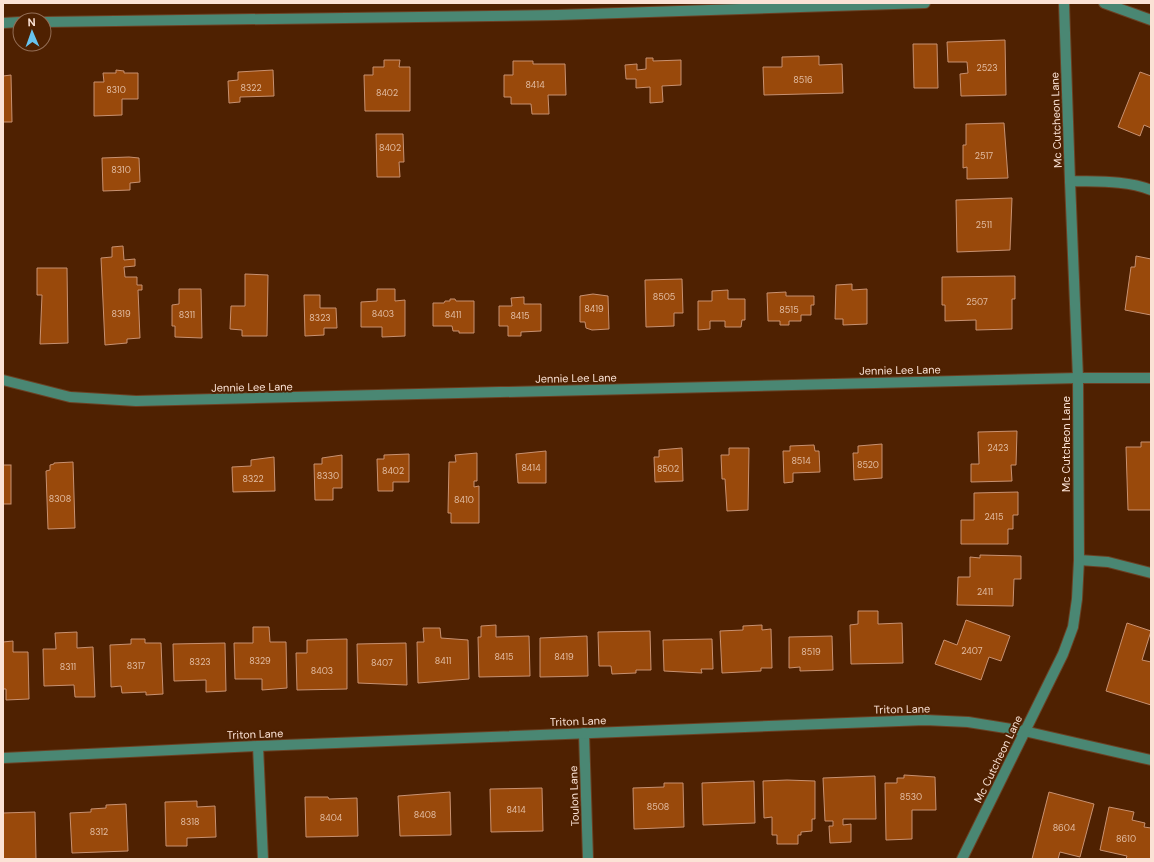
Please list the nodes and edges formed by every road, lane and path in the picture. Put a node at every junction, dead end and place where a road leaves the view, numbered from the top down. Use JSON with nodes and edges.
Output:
{"nodes":[{"id":1,"x":925,"y":3,"type":"edge"},
{"id":2,"x":1064,"y":3,"type":"edge"},
{"id":3,"x":1104,"y":3,"type":"edge"},
{"id":4,"x":1151,"y":20,"type":"edge"},
{"id":5,"x":52,"y":22,"type":"edge"},
{"id":6,"x":1070,"y":181,"type":"junction"},
{"id":7,"x":1151,"y":190,"type":"edge"},
{"id":8,"x":1078,"y":378,"type":"junction"},
{"id":9,"x":1151,"y":378,"type":"edge"},
{"id":10,"x":3,"y":380,"type":"edge"},
{"id":11,"x":1079,"y":560,"type":"junction"},
{"id":12,"x":1151,"y":573,"type":"edge"},
{"id":13,"x":1024,"y":731,"type":"junction"},
{"id":14,"x":584,"y":733,"type":"junction"},
{"id":15,"x":258,"y":746,"type":"junction"},
{"id":16,"x":3,"y":758,"type":"edge"},
{"id":17,"x":1151,"y":760,"type":"edge"},
{"id":18,"x":263,"y":859,"type":"edge"},
{"id":19,"x":588,"y":859,"type":"edge"},
{"id":20,"x":962,"y":859,"type":"edge"}],
"edges":[{"from":1,"to":5,"type":"street"},
{"from":2,"to":6,"type":"street","name":"Mc Cutcheon Lane"},
{"from":3,"to":4,"type":"street"},
{"from":6,"to":7,"type":"street"},
{"from":6,"to":8,"type":"street","name":"Mc Cutcheon Lane"},
{"from":8,"to":9,"type":"street","name":"Jennie Lee Lane"},
{"from":8,"to":10,"type":"street","name":"Jennie Lee Lane"},
{"from":8,"to":11,"type":"street","name":"Mc Cutcheon Lane"},
{"from":11,"to":12,"type":"street"},
{"from":11,"to":13,"type":"street","name":"Mc Cutcheon Lane"},
{"from":13,"to":14,"type":"street","name":"Triton Lane"},
{"from":13,"to":17,"type":"street","name":"Triton Lane"},
{"from":13,"to":20,"type":"street","name":"Mc Cutcheon Lane"},
{"from":14,"to":15,"type":"street","name":"Triton Lane"},
{"from":14,"to":19,"type":"street","name":"Toulon Lane"},
{"from":15,"to":16,"type":"street","name":"Triton Lane"},
{"from":15,"to":18,"type":"street"}]}
